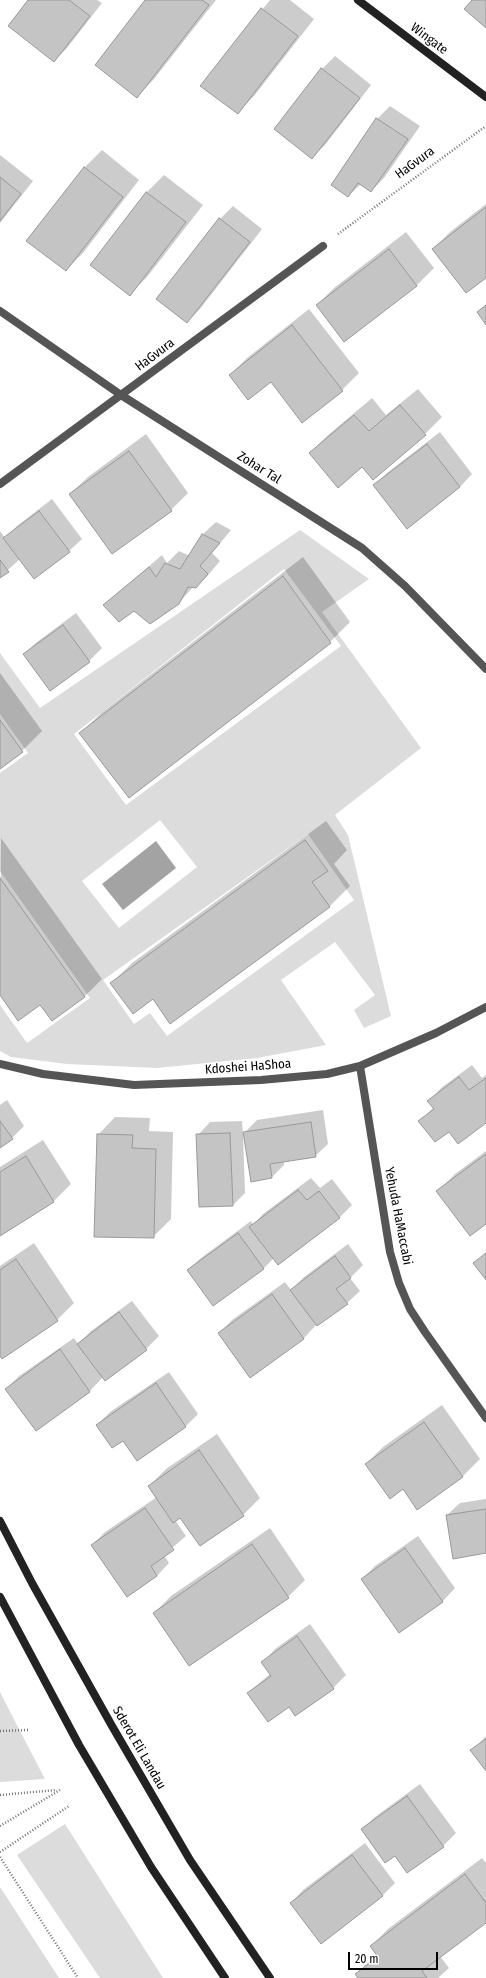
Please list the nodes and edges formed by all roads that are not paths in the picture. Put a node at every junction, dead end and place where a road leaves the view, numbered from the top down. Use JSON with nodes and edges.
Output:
{"nodes":[{"id":1,"x":358,"y":0,"type":"edge"},
{"id":2,"x":486,"y":97,"type":"edge"},
{"id":3,"x":323,"y":246,"type":"dead end"},
{"id":4,"x":0,"y":311,"type":"edge"},
{"id":5,"x":121,"y":395,"type":"junction"},
{"id":6,"x":0,"y":484,"type":"edge"},
{"id":7,"x":486,"y":669,"type":"edge"},
{"id":8,"x":486,"y":1007,"type":"edge"},
{"id":9,"x":0,"y":1064,"type":"edge"},
{"id":10,"x":360,"y":1066,"type":"junction"},
{"id":11,"x":486,"y":1418,"type":"edge"},
{"id":12,"x":0,"y":1521,"type":"edge"},
{"id":13,"x":0,"y":1597,"type":"edge"},
{"id":14,"x":225,"y":1978,"type":"edge"},
{"id":15,"x":270,"y":1978,"type":"edge"}],
"edges":[{"from":1,"to":2,"type":"street","name":"Wingate"},
{"from":3,"to":5,"type":"street","name":"HaGvura"},
{"from":4,"to":5,"type":"street","name":"Zohar Tal"},
{"from":5,"to":6,"type":"street","name":"HaGvura"},
{"from":5,"to":7,"type":"street","name":"Zohar Tal"},
{"from":8,"to":10,"type":"street","name":"Kdoshei HaShoa"},
{"from":9,"to":10,"type":"street","name":"Kdoshei HaShoa"},
{"from":10,"to":11,"type":"street","name":"Yehuda HaMaccabi"},
{"from":12,"to":15,"type":"street","name":"Sderot Eli Landau"},
{"from":13,"to":14,"type":"street"}]}
